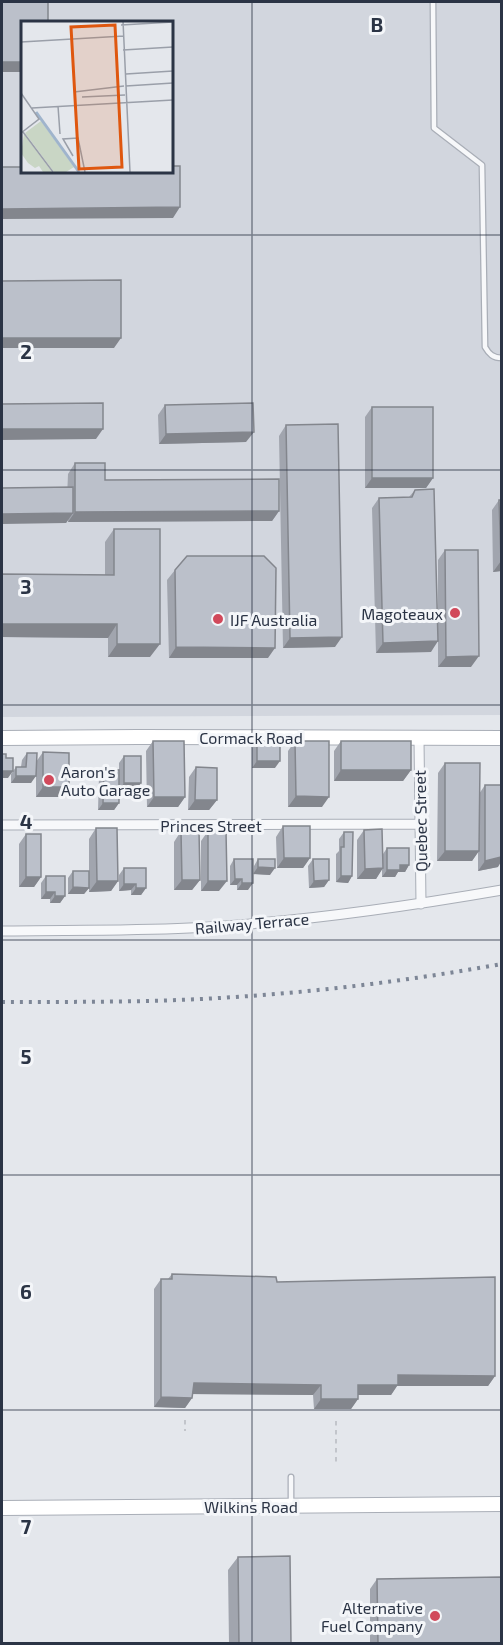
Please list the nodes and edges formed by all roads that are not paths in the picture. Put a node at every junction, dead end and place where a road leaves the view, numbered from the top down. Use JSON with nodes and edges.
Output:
{"nodes":[{"id":1,"x":433,"y":2,"type":"edge"},
{"id":2,"x":501,"y":358,"type":"edge"},
{"id":3,"x":2,"y":738,"type":"edge"},
{"id":4,"x":501,"y":738,"type":"edge"},
{"id":5,"x":419,"y":739,"type":"junction"},
{"id":6,"x":420,"y":824,"type":"junction"},
{"id":7,"x":2,"y":825,"type":"edge"},
{"id":8,"x":501,"y":890,"type":"edge"},
{"id":9,"x":421,"y":904,"type":"junction"},
{"id":10,"x":2,"y":931,"type":"edge"},
{"id":11,"x":291,"y":1477,"type":"dead end"},
{"id":12,"x":501,"y":1504,"type":"edge"},
{"id":13,"x":291,"y":1505,"type":"junction"},
{"id":14,"x":2,"y":1508,"type":"edge"}],
"edges":[{"from":1,"to":2,"type":"lane"},
{"from":3,"to":5,"type":"street","name":"Cormack Road"},
{"from":4,"to":5,"type":"street","name":"Cormack Road"},
{"from":5,"to":6,"type":"street","name":"Quebec Street"},
{"from":6,"to":7,"type":"street","name":"Princes Street"},
{"from":6,"to":9,"type":"street","name":"Quebec Street"},
{"from":8,"to":9,"type":"street","name":"Railway Terrace"},
{"from":9,"to":10,"type":"street","name":"Railway Terrace"},
{"from":11,"to":13,"type":"lane"},
{"from":12,"to":13,"type":"street","name":"Wilkins Road"},
{"from":13,"to":14,"type":"street","name":"Wilkins Road"}]}
